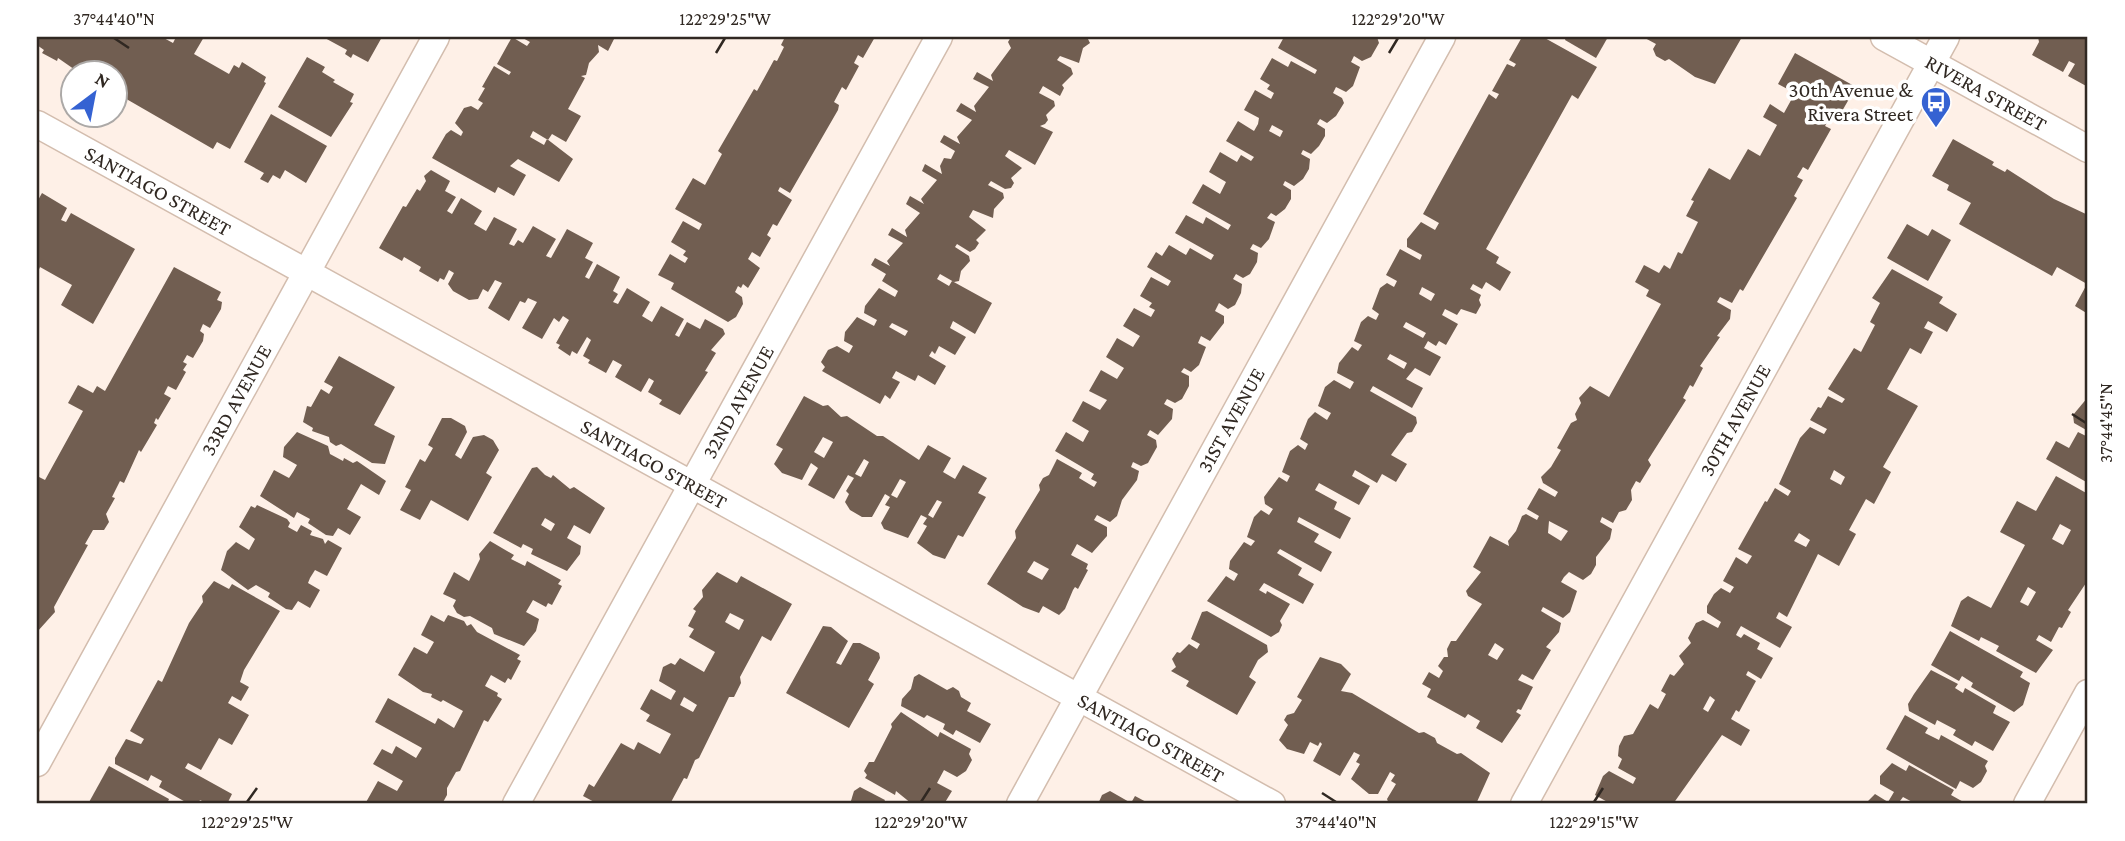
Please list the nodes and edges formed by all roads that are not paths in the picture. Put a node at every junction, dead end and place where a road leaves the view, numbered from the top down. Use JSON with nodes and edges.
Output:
{"nodes":[{"id":1,"x":436,"y":37,"type":"edge"},
{"id":2,"x":939,"y":37,"type":"edge"},
{"id":3,"x":1443,"y":37,"type":"edge"},
{"id":4,"x":1884,"y":37,"type":"edge"},
{"id":5,"x":1946,"y":37,"type":"edge"},
{"id":6,"x":1932,"y":62,"type":"junction"},
{"id":7,"x":37,"y":124,"type":"edge"},
{"id":8,"x":2088,"y":149,"type":"edge"},
{"id":9,"x":306,"y":272,"type":"junction"},
{"id":10,"x":692,"y":485,"type":"junction"},
{"id":11,"x":2088,"y":693,"type":"edge"},
{"id":12,"x":1079,"y":698,"type":"junction"},
{"id":13,"x":37,"y":763,"type":"edge"},
{"id":14,"x":516,"y":804,"type":"edge"},
{"id":15,"x":1020,"y":804,"type":"edge"},
{"id":16,"x":1272,"y":804,"type":"edge"},
{"id":17,"x":1524,"y":804,"type":"edge"},
{"id":18,"x":2027,"y":804,"type":"edge"}],
"edges":[{"from":1,"to":9,"type":"street","name":"33RD AVENUE"},
{"from":2,"to":10,"type":"street","name":"32ND AVENUE"},
{"from":3,"to":12,"type":"street","name":"31ST AVENUE"},
{"from":4,"to":6,"type":"street","name":"RIVERA STREET"},
{"from":5,"to":6,"type":"street","name":"30TH AVENUE"},
{"from":6,"to":8,"type":"street","name":"RIVERA STREET"},
{"from":6,"to":17,"type":"street","name":"30TH AVENUE"},
{"from":7,"to":9,"type":"street","name":"SANTIAGO STREET"},
{"from":9,"to":10,"type":"street","name":"SANTIAGO STREET"},
{"from":9,"to":13,"type":"street","name":"33RD AVENUE"},
{"from":10,"to":12,"type":"street","name":"SANTIAGO STREET"},
{"from":10,"to":14,"type":"street","name":"32ND AVENUE"},
{"from":11,"to":18,"type":"street"},
{"from":12,"to":15,"type":"street","name":"31ST AVENUE"},
{"from":12,"to":16,"type":"street","name":"SANTIAGO STREET"}]}
